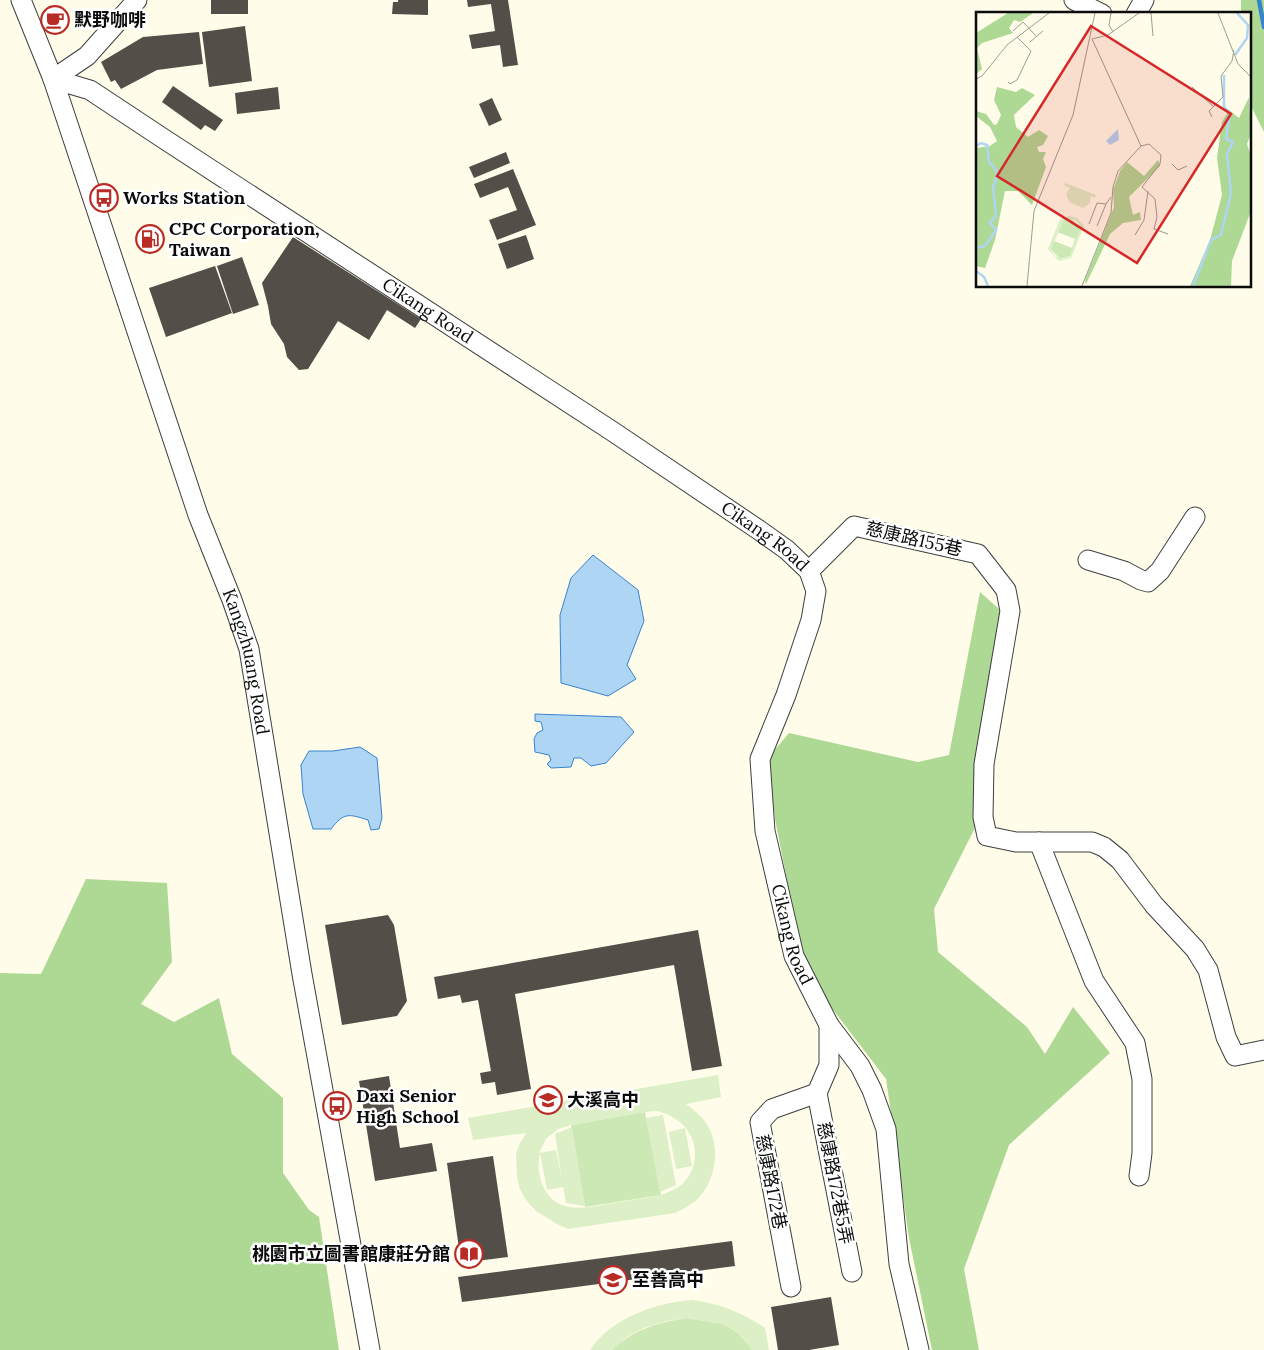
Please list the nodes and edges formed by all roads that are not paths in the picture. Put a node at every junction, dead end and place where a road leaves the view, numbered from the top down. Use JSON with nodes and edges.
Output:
{"nodes":[{"id":1,"x":21,"y":0,"type":"edge"},
{"id":2,"x":137,"y":0,"type":"edge"},
{"id":3,"x":1074,"y":0,"type":"edge"},
{"id":4,"x":1144,"y":0,"type":"edge"},
{"id":5,"x":1098,"y":12,"type":"edge"},
{"id":6,"x":1137,"y":12,"type":"edge"},
{"id":7,"x":53,"y":79,"type":"junction"},
{"id":8,"x":1195,"y":517,"type":"dead end"},
{"id":9,"x":1088,"y":560,"type":"dead end"},
{"id":10,"x":809,"y":571,"type":"junction"},
{"id":11,"x":1039,"y":842,"type":"junction"},
{"id":12,"x":829,"y":1026,"type":"junction"},
{"id":13,"x":1264,"y":1050,"type":"edge"},
{"id":14,"x":817,"y":1093,"type":"junction"},
{"id":15,"x":1139,"y":1176,"type":"dead end"},
{"id":16,"x":852,"y":1272,"type":"dead end"},
{"id":17,"x":791,"y":1286,"type":"dead end"},
{"id":18,"x":370,"y":1350,"type":"edge"},
{"id":19,"x":919,"y":1350,"type":"edge"}],
"edges":[{"from":1,"to":7,"type":"street","name":"Kangzhuang Road"},
{"from":2,"to":7,"type":"street"},
{"from":3,"to":5,"type":"street"},
{"from":4,"to":6,"type":"street"},
{"from":7,"to":10,"type":"street","name":"Cikang Road"},
{"from":7,"to":18,"type":"street","name":"Kangzhuang Road"},
{"from":8,"to":9,"type":"street"},
{"from":10,"to":11,"type":"street","name":"慈康路155巷"},
{"from":10,"to":12,"type":"street","name":"Cikang Road"},
{"from":11,"to":13,"type":"street"},
{"from":11,"to":15,"type":"street"},
{"from":12,"to":14,"type":"street"},
{"from":12,"to":19,"type":"street","name":"Cikang Road"},
{"from":14,"to":16,"type":"street","name":"慈康路172巷5弄"},
{"from":14,"to":17,"type":"street","name":"慈康路172巷"}]}
